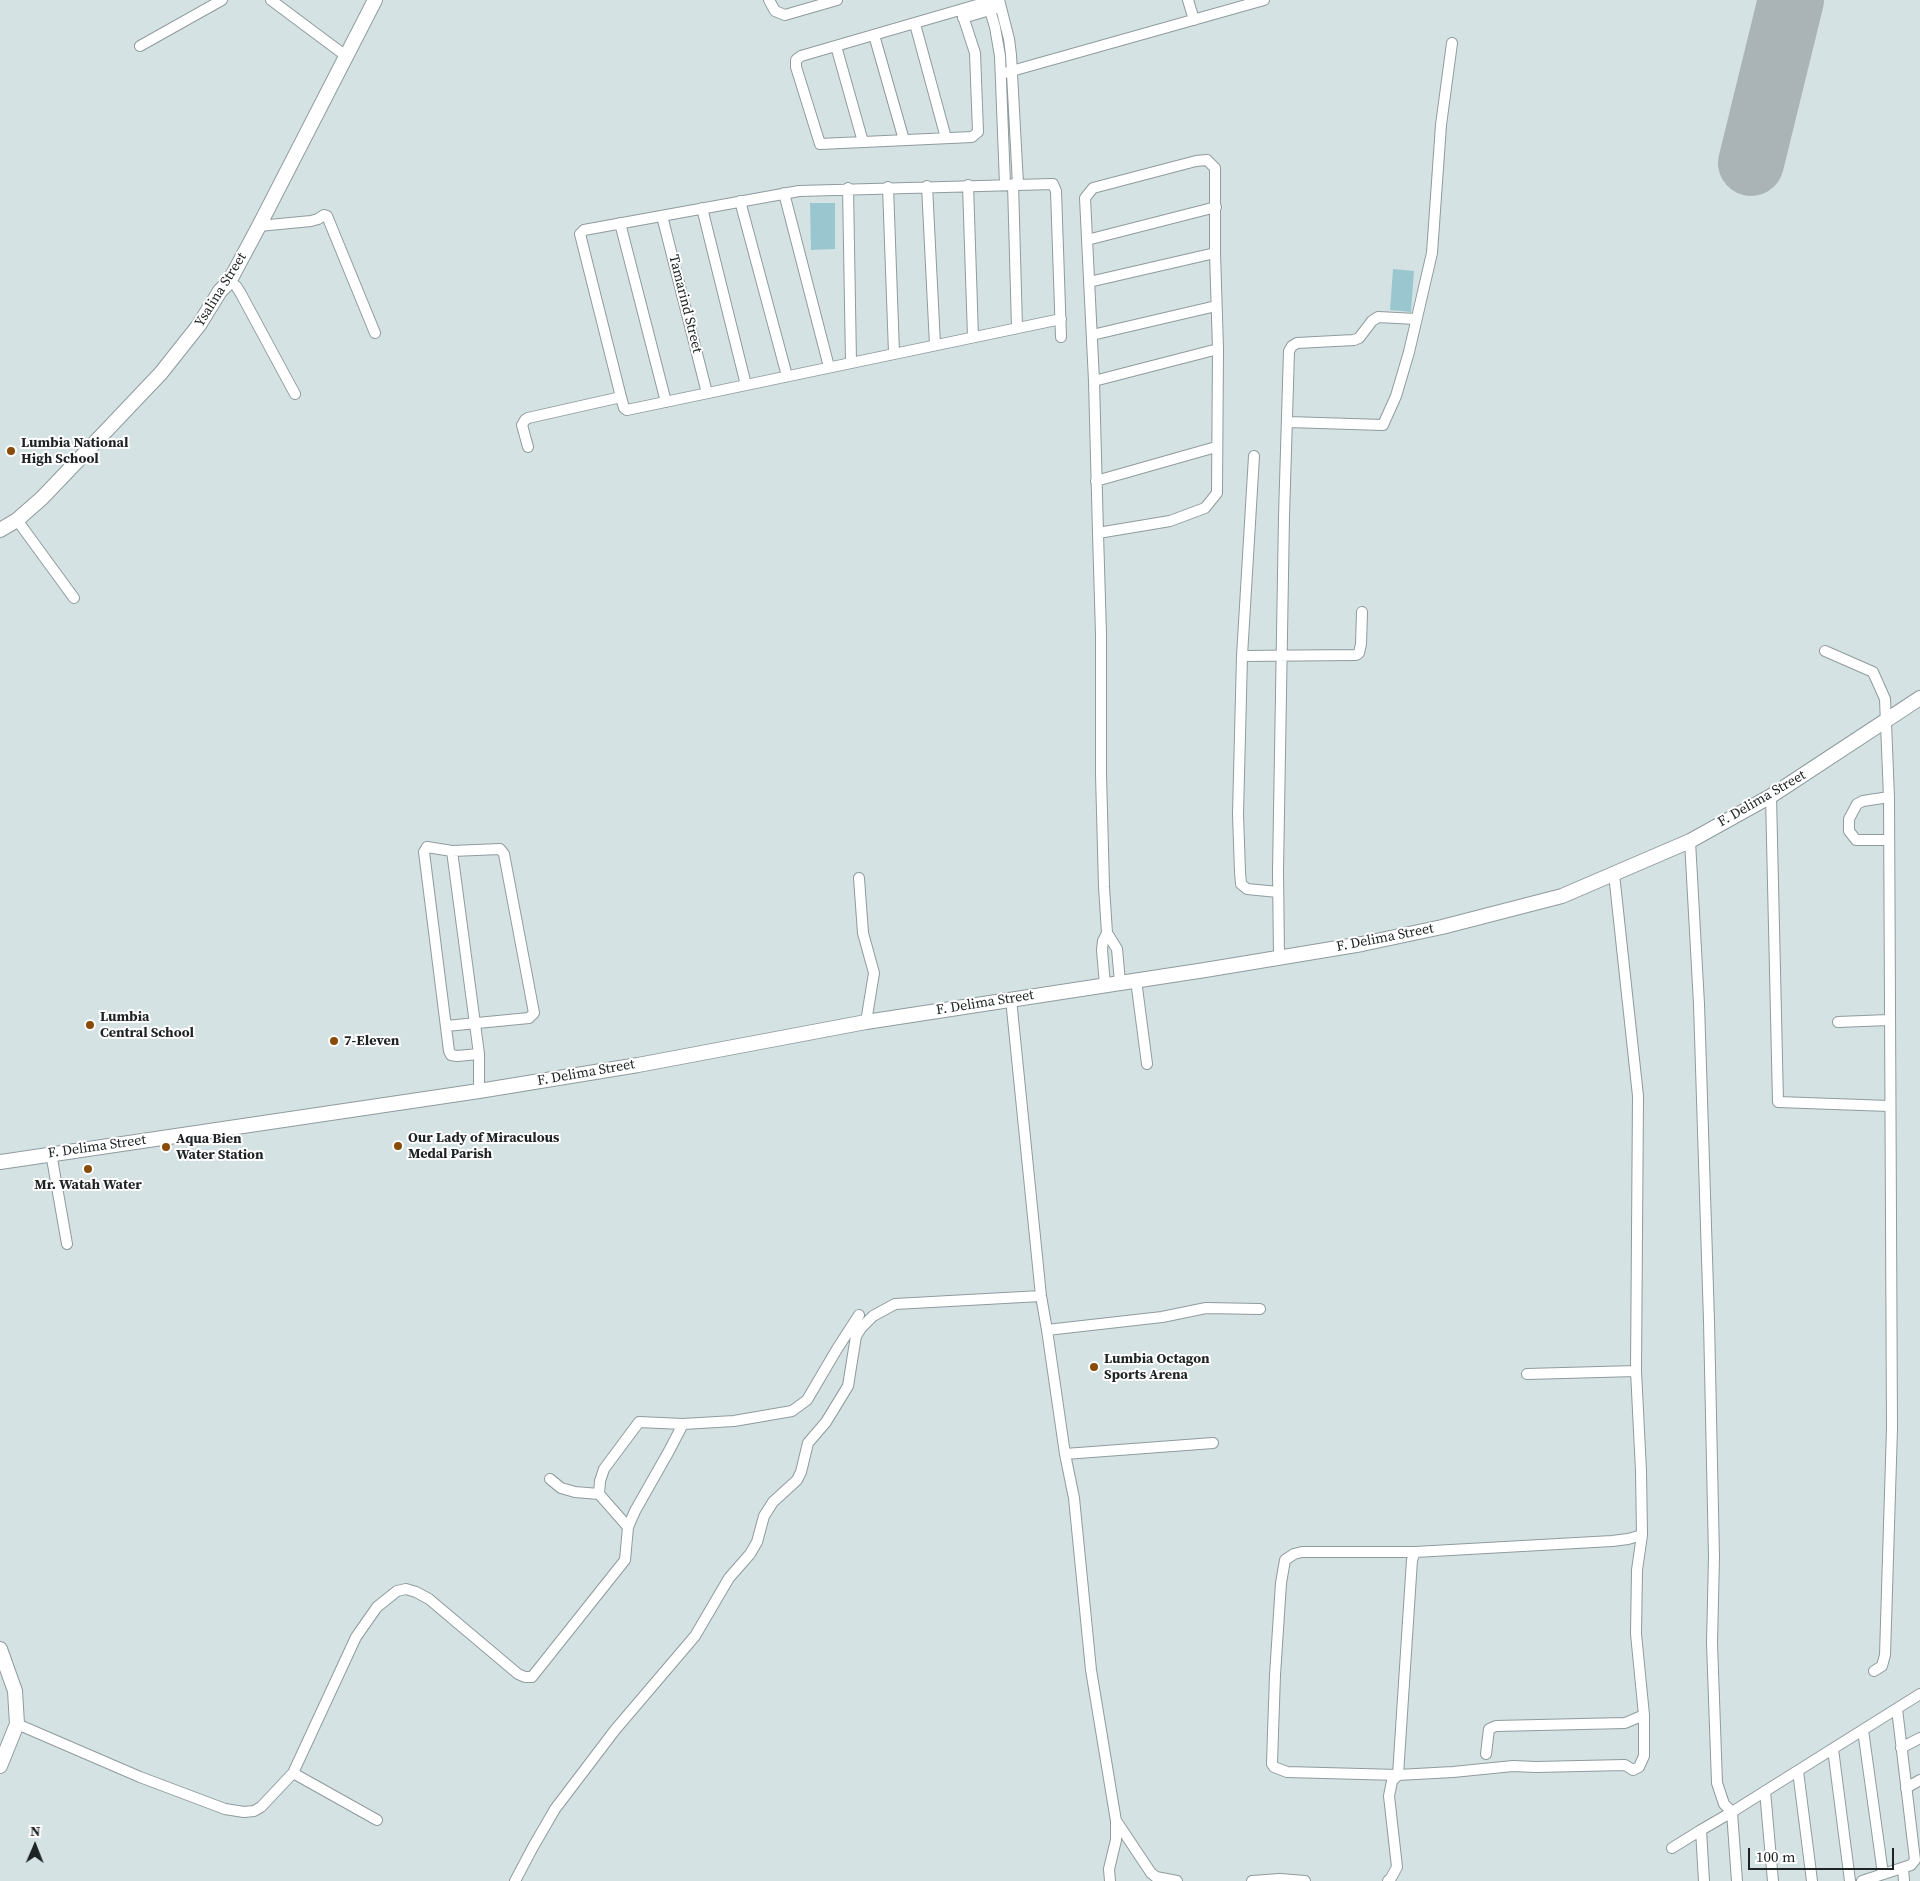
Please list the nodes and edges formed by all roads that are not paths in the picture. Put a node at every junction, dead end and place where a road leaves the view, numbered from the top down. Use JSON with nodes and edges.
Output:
{"nodes":[{"id":1,"x":222,"y":0,"type":"edge"},
{"id":2,"x":271,"y":0,"type":"edge"},
{"id":3,"x":375,"y":0,"type":"edge"},
{"id":4,"x":769,"y":0,"type":"edge"},
{"id":5,"x":837,"y":0,"type":"edge"},
{"id":6,"x":1188,"y":0,"type":"edge"},
{"id":7,"x":1264,"y":0,"type":"edge"},
{"id":8,"x":993,"y":3,"type":"edge"},
{"id":9,"x":1234,"y":4,"type":"edge"},
{"id":10,"x":962,"y":14,"type":"junction"},
{"id":11,"x":1194,"y":20,"type":"junction"},
{"id":12,"x":915,"y":24,"type":"junction"},
{"id":13,"x":874,"y":35,"type":"junction"},
{"id":14,"x":1452,"y":42,"type":"dead end"},
{"id":15,"x":140,"y":46,"type":"dead end"},
{"id":16,"x":836,"y":46,"type":"junction"},
{"id":17,"x":346,"y":56,"type":"junction"},
{"id":18,"x":1012,"y":72,"type":"junction"},
{"id":19,"x":1001,"y":74,"type":"junction"},
{"id":20,"x":946,"y":138,"type":"junction"},
{"id":21,"x":904,"y":140,"type":"junction"},
{"id":22,"x":863,"y":142,"type":"junction"},
{"id":23,"x":1004,"y":164,"type":"junction"},
{"id":24,"x":1017,"y":164,"type":"junction"},
{"id":25,"x":1012,"y":184,"type":"junction"},
{"id":26,"x":968,"y":185,"type":"junction"},
{"id":27,"x":928,"y":186,"type":"junction"},
{"id":28,"x":888,"y":187,"type":"junction"},
{"id":29,"x":848,"y":188,"type":"junction"},
{"id":30,"x":784,"y":193,"type":"junction"},
{"id":31,"x":740,"y":201,"type":"junction"},
{"id":32,"x":1216,"y":207,"type":"junction"},
{"id":33,"x":702,"y":208,"type":"junction"},
{"id":34,"x":662,"y":216,"type":"junction"},
{"id":35,"x":620,"y":224,"type":"junction"},
{"id":36,"x":259,"y":226,"type":"junction"},
{"id":37,"x":1087,"y":240,"type":"junction"},
{"id":38,"x":1215,"y":253,"type":"junction"},
{"id":39,"x":229,"y":282,"type":"junction"},
{"id":40,"x":1089,"y":282,"type":"junction"},
{"id":41,"x":1216,"y":306,"type":"junction"},
{"id":42,"x":1061,"y":319,"type":"junction"},
{"id":43,"x":1416,"y":319,"type":"junction"},
{"id":44,"x":1017,"y":328,"type":"junction"},
{"id":45,"x":374,"y":333,"type":"dead end"},
{"id":46,"x":1092,"y":335,"type":"junction"},
{"id":47,"x":973,"y":337,"type":"junction"},
{"id":48,"x":1061,"y":337,"type":"dead end"},
{"id":49,"x":935,"y":345,"type":"junction"},
{"id":50,"x":1218,"y":349,"type":"junction"},
{"id":51,"x":894,"y":353,"type":"junction"},
{"id":52,"x":851,"y":362,"type":"junction"},
{"id":53,"x":829,"y":367,"type":"junction"},
{"id":54,"x":787,"y":376,"type":"junction"},
{"id":55,"x":1094,"y":381,"type":"junction"},
{"id":56,"x":746,"y":385,"type":"junction"},
{"id":57,"x":707,"y":393,"type":"junction"},
{"id":58,"x":294,"y":394,"type":"dead end"},
{"id":59,"x":621,"y":396,"type":"junction"},
{"id":60,"x":666,"y":402,"type":"junction"},
{"id":61,"x":1288,"y":422,"type":"junction"},
{"id":62,"x":1216,"y":446,"type":"junction"},
{"id":63,"x":528,"y":447,"type":"dead end"},
{"id":64,"x":1254,"y":456,"type":"dead end"},
{"id":65,"x":1096,"y":481,"type":"junction"},
{"id":66,"x":17,"y":520,"type":"junction"},
{"id":67,"x":0,"y":530,"type":"edge"},
{"id":68,"x":1098,"y":533,"type":"junction"},
{"id":69,"x":74,"y":598,"type":"dead end"},
{"id":70,"x":1362,"y":612,"type":"dead end"},
{"id":71,"x":1825,"y":650,"type":"dead end"},
{"id":72,"x":1242,"y":656,"type":"junction"},
{"id":73,"x":1283,"y":657,"type":"junction"},
{"id":74,"x":1920,"y":698,"type":"edge"},
{"id":75,"x":1885,"y":722,"type":"junction"},
{"id":76,"x":1770,"y":796,"type":"junction"},
{"id":77,"x":1889,"y":797,"type":"junction"},
{"id":78,"x":1690,"y":840,"type":"junction"},
{"id":79,"x":1889,"y":840,"type":"junction"},
{"id":80,"x":452,"y":851,"type":"junction"},
{"id":81,"x":1614,"y":874,"type":"junction"},
{"id":82,"x":859,"y":878,"type":"dead end"},
{"id":83,"x":1278,"y":892,"type":"junction"},
{"id":84,"x":1108,"y":933,"type":"junction"},
{"id":85,"x":1279,"y":958,"type":"junction"},
{"id":86,"x":1136,"y":980,"type":"junction"},
{"id":87,"x":1120,"y":982,"type":"junction"},
{"id":88,"x":1105,"y":985,"type":"junction"},
{"id":89,"x":1010,"y":999,"type":"junction"},
{"id":90,"x":1889,"y":1020,"type":"junction"},
{"id":91,"x":866,"y":1022,"type":"junction"},
{"id":92,"x":1838,"y":1022,"type":"dead end"},
{"id":93,"x":475,"y":1023,"type":"junction"},
{"id":94,"x":446,"y":1026,"type":"junction"},
{"id":95,"x":479,"y":1054,"type":"junction"},
{"id":96,"x":1147,"y":1064,"type":"dead end"},
{"id":97,"x":479,"y":1091,"type":"junction"},
{"id":98,"x":1889,"y":1106,"type":"junction"},
{"id":99,"x":51,"y":1153,"type":"junction"},
{"id":100,"x":0,"y":1162,"type":"edge"},
{"id":101,"x":67,"y":1244,"type":"dead end"},
{"id":102,"x":1041,"y":1296,"type":"junction"},
{"id":103,"x":1260,"y":1309,"type":"dead end"},
{"id":104,"x":859,"y":1315,"type":"dead end"},
{"id":105,"x":1048,"y":1330,"type":"junction"},
{"id":106,"x":1636,"y":1372,"type":"junction"},
{"id":107,"x":1526,"y":1374,"type":"dead end"},
{"id":108,"x":683,"y":1424,"type":"junction"},
{"id":109,"x":1213,"y":1443,"type":"dead end"},
{"id":110,"x":1065,"y":1454,"type":"junction"},
{"id":111,"x":550,"y":1479,"type":"dead end"},
{"id":112,"x":599,"y":1494,"type":"junction"},
{"id":113,"x":628,"y":1527,"type":"junction"},
{"id":114,"x":1642,"y":1535,"type":"junction"},
{"id":115,"x":1415,"y":1552,"type":"junction"},
{"id":116,"x":0,"y":1649,"type":"edge"},
{"id":117,"x":1874,"y":1671,"type":"dead end"},
{"id":118,"x":1920,"y":1694,"type":"edge"},
{"id":119,"x":1897,"y":1709,"type":"junction"},
{"id":120,"x":1644,"y":1715,"type":"junction"},
{"id":121,"x":17,"y":1724,"type":"junction"},
{"id":122,"x":1863,"y":1730,"type":"junction"},
{"id":123,"x":1920,"y":1738,"type":"edge"},
{"id":124,"x":1902,"y":1748,"type":"junction"},
{"id":125,"x":1832,"y":1749,"type":"junction"},
{"id":126,"x":1486,"y":1754,"type":"dead end"},
{"id":127,"x":0,"y":1766,"type":"edge"},
{"id":128,"x":1798,"y":1771,"type":"junction"},
{"id":129,"x":293,"y":1772,"type":"junction"},
{"id":130,"x":1398,"y":1775,"type":"junction"},
{"id":131,"x":1920,"y":1780,"type":"edge"},
{"id":132,"x":1906,"y":1788,"type":"junction"},
{"id":133,"x":1765,"y":1791,"type":"junction"},
{"id":134,"x":1732,"y":1812,"type":"junction"},
{"id":135,"x":377,"y":1820,"type":"dead end"},
{"id":136,"x":1116,"y":1821,"type":"junction"},
{"id":137,"x":1701,"y":1830,"type":"junction"},
{"id":138,"x":1916,"y":1841,"type":"edge"},
{"id":139,"x":1672,"y":1848,"type":"dead end"},
{"id":140,"x":1904,"y":1868,"type":"junction"},
{"id":141,"x":1883,"y":1874,"type":"junction"},
{"id":142,"x":515,"y":1881,"type":"edge"},
{"id":143,"x":1110,"y":1881,"type":"edge"},
{"id":144,"x":1177,"y":1881,"type":"edge"},
{"id":145,"x":1252,"y":1881,"type":"edge"},
{"id":146,"x":1305,"y":1881,"type":"edge"},
{"id":147,"x":1388,"y":1881,"type":"edge"},
{"id":148,"x":1704,"y":1881,"type":"edge"},
{"id":149,"x":1737,"y":1881,"type":"edge"},
{"id":150,"x":1773,"y":1881,"type":"edge"},
{"id":151,"x":1812,"y":1881,"type":"edge"},
{"id":152,"x":1850,"y":1881,"type":"edge"},
{"id":153,"x":1862,"y":1881,"type":"edge"},
{"id":154,"x":1904,"y":1881,"type":"edge"}],
"edges":[{"from":1,"to":15,"type":"street"},
{"from":2,"to":17,"type":"street"},
{"from":3,"to":17,"type":"street","name":"Ysalina Street"},
{"from":4,"to":5,"type":"street"},
{"from":6,"to":11,"type":"street"},
{"from":7,"to":9,"type":"street"},
{"from":8,"to":10,"type":"street"},
{"from":8,"to":18,"type":"street"},
{"from":8,"to":19,"type":"street"},
{"from":9,"to":11,"type":"street"},
{"from":10,"to":12,"type":"street"},
{"from":10,"to":20,"type":"street"},
{"from":11,"to":18,"type":"street"},
{"from":12,"to":13,"type":"street"},
{"from":12,"to":20,"type":"street"},
{"from":13,"to":16,"type":"street"},
{"from":13,"to":21,"type":"street"},
{"from":14,"to":43,"type":"street"},
{"from":16,"to":22,"type":"street"},
{"from":16,"to":22,"type":"street"},
{"from":17,"to":36,"type":"street","name":"Ysalina Street"},
{"from":18,"to":19,"type":"street"},
{"from":18,"to":24,"type":"street"},
{"from":19,"to":23,"type":"street"},
{"from":20,"to":21,"type":"street"},
{"from":21,"to":22,"type":"street"},
{"from":23,"to":24,"type":"street"},
{"from":23,"to":25,"type":"street"},
{"from":24,"to":25,"type":"street"},
{"from":25,"to":26,"type":"street"},
{"from":25,"to":42,"type":"street"},
{"from":25,"to":44,"type":"street"},
{"from":26,"to":27,"type":"street"},
{"from":26,"to":47,"type":"street"},
{"from":27,"to":28,"type":"street"},
{"from":27,"to":49,"type":"street"},
{"from":28,"to":29,"type":"street"},
{"from":28,"to":51,"type":"street"},
{"from":29,"to":30,"type":"street"},
{"from":29,"to":52,"type":"street"},
{"from":30,"to":31,"type":"street"},
{"from":30,"to":53,"type":"street"},
{"from":31,"to":33,"type":"street"},
{"from":31,"to":54,"type":"street"},
{"from":32,"to":37,"type":"street"},
{"from":32,"to":37,"type":"street"},
{"from":32,"to":38,"type":"street"},
{"from":33,"to":34,"type":"street"},
{"from":33,"to":56,"type":"street"},
{"from":34,"to":35,"type":"street"},
{"from":34,"to":57,"type":"street","name":"Tamarind Street"},
{"from":35,"to":59,"type":"street"},
{"from":35,"to":60,"type":"street"},
{"from":36,"to":39,"type":"street","name":"Ysalina Street"},
{"from":36,"to":45,"type":"street"},
{"from":37,"to":40,"type":"street"},
{"from":38,"to":40,"type":"street"},
{"from":38,"to":41,"type":"street"},
{"from":39,"to":58,"type":"street"},
{"from":39,"to":66,"type":"street","name":"Ysalina Street"},
{"from":40,"to":46,"type":"street"},
{"from":41,"to":46,"type":"street"},
{"from":41,"to":50,"type":"street"},
{"from":42,"to":44,"type":"street"},
{"from":42,"to":48,"type":"street"},
{"from":43,"to":61,"type":"street"},
{"from":43,"to":61,"type":"street"},
{"from":44,"to":47,"type":"street"},
{"from":46,"to":55,"type":"street"},
{"from":47,"to":49,"type":"street"},
{"from":49,"to":51,"type":"street"},
{"from":50,"to":55,"type":"street"},
{"from":50,"to":62,"type":"street"},
{"from":51,"to":52,"type":"street"},
{"from":52,"to":53,"type":"street"},
{"from":53,"to":54,"type":"street"},
{"from":54,"to":56,"type":"street"},
{"from":55,"to":65,"type":"street"},
{"from":56,"to":57,"type":"street"},
{"from":57,"to":60,"type":"street"},
{"from":59,"to":60,"type":"street"},
{"from":59,"to":63,"type":"street"},
{"from":61,"to":73,"type":"street"},
{"from":62,"to":65,"type":"street"},
{"from":62,"to":68,"type":"street"},
{"from":64,"to":72,"type":"street"},
{"from":65,"to":68,"type":"street"},
{"from":66,"to":67,"type":"street","name":"Ysalina Street"},
{"from":66,"to":69,"type":"street"},
{"from":68,"to":84,"type":"street"},
{"from":70,"to":73,"type":"street"},
{"from":71,"to":75,"type":"street"},
{"from":72,"to":73,"type":"street"},
{"from":72,"to":83,"type":"street"},
{"from":73,"to":83,"type":"street"},
{"from":74,"to":75,"type":"street","name":"F. Delima Street"},
{"from":75,"to":76,"type":"street","name":"F. Delima Street"},
{"from":75,"to":77,"type":"street"},
{"from":76,"to":78,"type":"street","name":"F. Delima Street"},
{"from":76,"to":98,"type":"street"},
{"from":77,"to":79,"type":"street"},
{"from":77,"to":79,"type":"street"},
{"from":78,"to":81,"type":"street","name":"F. Delima Street"},
{"from":78,"to":134,"type":"street"},
{"from":79,"to":90,"type":"street"},
{"from":80,"to":93,"type":"street"},
{"from":80,"to":93,"type":"street"},
{"from":80,"to":94,"type":"street"},
{"from":81,"to":85,"type":"street","name":"F. Delima Street"},
{"from":81,"to":106,"type":"street"},
{"from":82,"to":91,"type":"street"},
{"from":83,"to":85,"type":"street"},
{"from":84,"to":87,"type":"street"},
{"from":84,"to":88,"type":"street"},
{"from":85,"to":86,"type":"street","name":"F. Delima Street"},
{"from":86,"to":87,"type":"street","name":"F. Delima Street"},
{"from":86,"to":96,"type":"street"},
{"from":87,"to":88,"type":"street","name":"F. Delima Street"},
{"from":88,"to":89,"type":"street","name":"F. Delima Street"},
{"from":89,"to":91,"type":"street","name":"F. Delima Street"},
{"from":89,"to":102,"type":"street"},
{"from":90,"to":92,"type":"street"},
{"from":90,"to":98,"type":"street"},
{"from":91,"to":97,"type":"street","name":"F. Delima Street"},
{"from":93,"to":94,"type":"street"},
{"from":93,"to":95,"type":"street"},
{"from":94,"to":95,"type":"street"},
{"from":95,"to":97,"type":"street"},
{"from":97,"to":99,"type":"street","name":"F. Delima Street"},
{"from":98,"to":117,"type":"street"},
{"from":99,"to":100,"type":"street","name":"F. Delima Street"},
{"from":99,"to":101,"type":"street"},
{"from":102,"to":105,"type":"street"},
{"from":102,"to":142,"type":"street"},
{"from":103,"to":105,"type":"street"},
{"from":104,"to":108,"type":"street"},
{"from":105,"to":110,"type":"street"},
{"from":106,"to":107,"type":"street"},
{"from":106,"to":114,"type":"street"},
{"from":108,"to":112,"type":"street"},
{"from":108,"to":113,"type":"street"},
{"from":109,"to":110,"type":"street"},
{"from":110,"to":136,"type":"street"},
{"from":111,"to":112,"type":"street"},
{"from":112,"to":113,"type":"street"},
{"from":113,"to":129,"type":"street"},
{"from":114,"to":115,"type":"street"},
{"from":114,"to":120,"type":"street"},
{"from":115,"to":130,"type":"street"},
{"from":115,"to":130,"type":"street"},
{"from":116,"to":121,"type":"street"},
{"from":118,"to":119,"type":"street"},
{"from":119,"to":122,"type":"street"},
{"from":119,"to":124,"type":"street"},
{"from":120,"to":126,"type":"street"},
{"from":120,"to":130,"type":"street"},
{"from":121,"to":127,"type":"street"},
{"from":121,"to":129,"type":"street"},
{"from":122,"to":125,"type":"street"},
{"from":122,"to":141,"type":"street"},
{"from":123,"to":124,"type":"street"},
{"from":124,"to":132,"type":"street"},
{"from":125,"to":128,"type":"street"},
{"from":125,"to":152,"type":"street"},
{"from":128,"to":133,"type":"street"},
{"from":128,"to":151,"type":"street"},
{"from":129,"to":135,"type":"street"},
{"from":130,"to":147,"type":"street"},
{"from":131,"to":132,"type":"street"},
{"from":132,"to":138,"type":"street"},
{"from":133,"to":134,"type":"street"},
{"from":133,"to":150,"type":"street"},
{"from":134,"to":137,"type":"street"},
{"from":134,"to":149,"type":"street"},
{"from":136,"to":143,"type":"street"},
{"from":136,"to":144,"type":"street"},
{"from":137,"to":139,"type":"street"},
{"from":137,"to":148,"type":"street"},
{"from":138,"to":140,"type":"street"},
{"from":140,"to":141,"type":"street"},
{"from":140,"to":154,"type":"street"},
{"from":141,"to":153,"type":"street"},
{"from":145,"to":146,"type":"street"}]}
